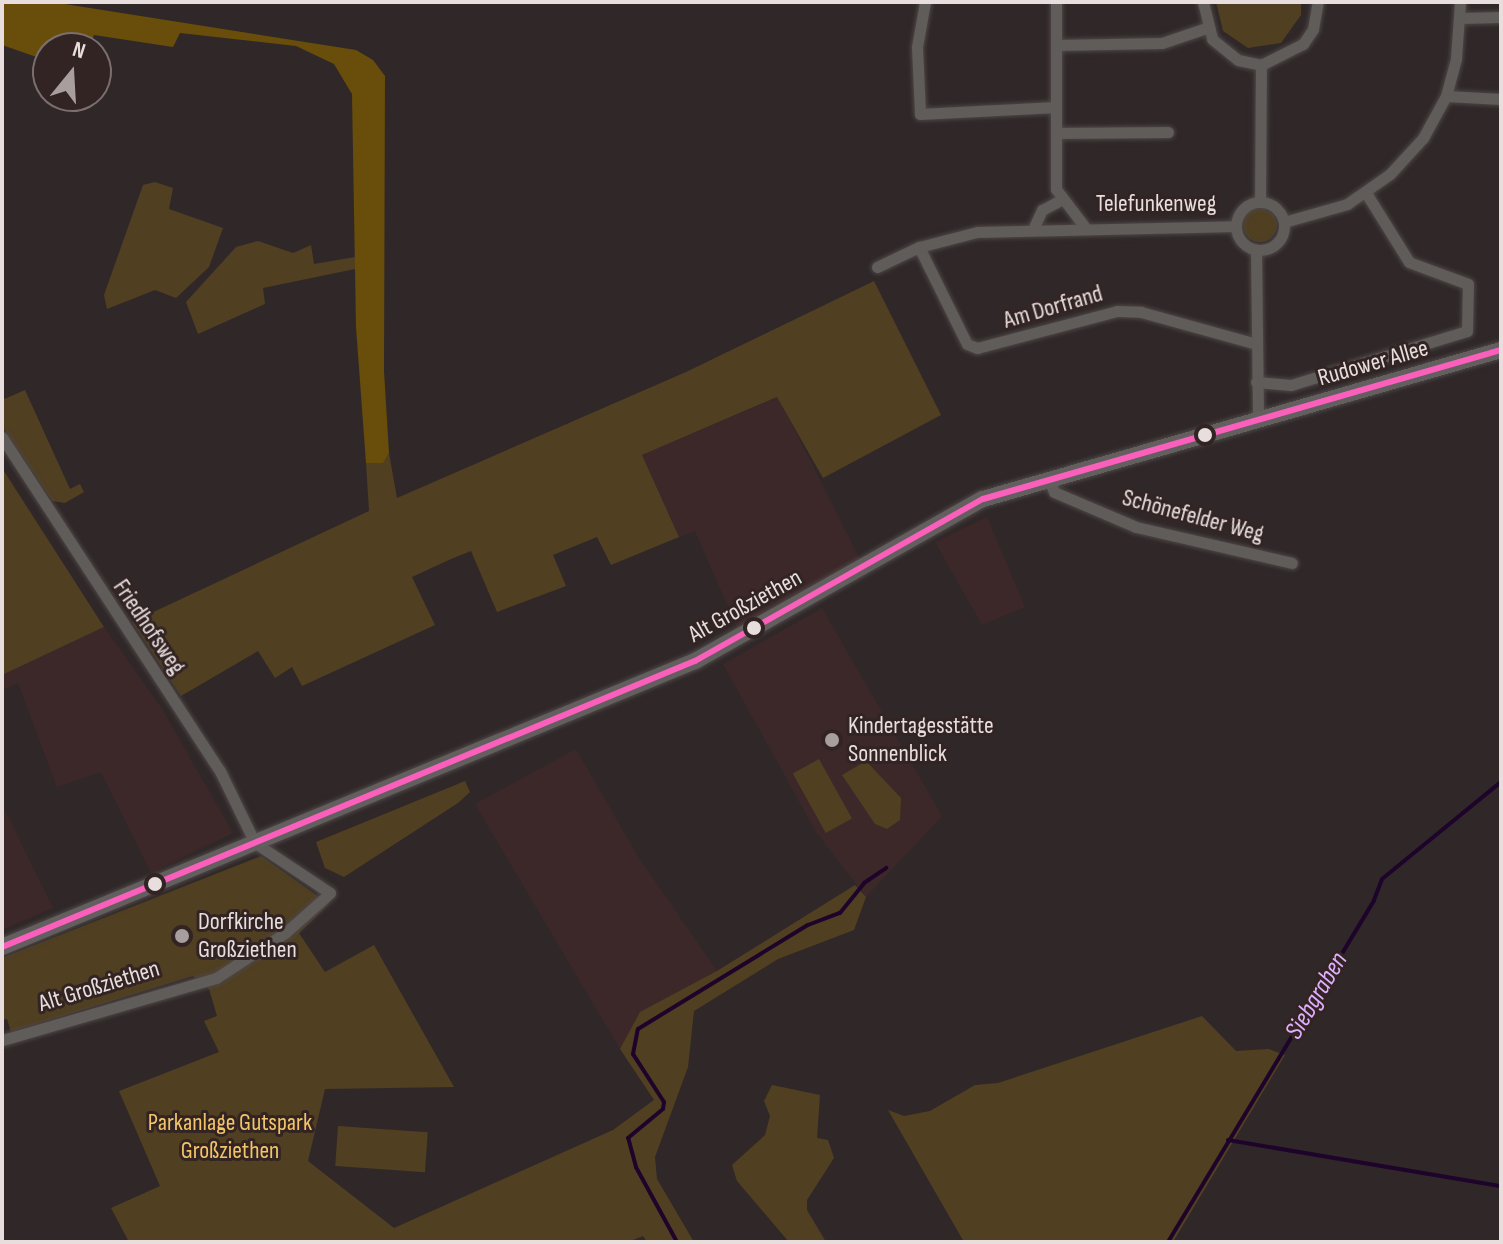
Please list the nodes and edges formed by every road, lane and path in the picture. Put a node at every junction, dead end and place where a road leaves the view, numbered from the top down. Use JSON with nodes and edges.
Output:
{"nodes":[{"id":1,"x":925,"y":2,"type":"edge"},
{"id":2,"x":1056,"y":2,"type":"edge"},
{"id":3,"x":1203,"y":2,"type":"edge"},
{"id":4,"x":1318,"y":2,"type":"edge"},
{"id":5,"x":1460,"y":2,"type":"edge"},
{"id":6,"x":1501,"y":17,"type":"edge"},
{"id":7,"x":1460,"y":18,"type":"junction"},
{"id":8,"x":1206,"y":28,"type":"junction"},
{"id":9,"x":1056,"y":45,"type":"junction"},
{"id":10,"x":1261,"y":65,"type":"junction"},
{"id":11,"x":1446,"y":96,"type":"junction"},
{"id":12,"x":1501,"y":99,"type":"edge"},
{"id":13,"x":1056,"y":107,"type":"junction"},
{"id":14,"x":1168,"y":132,"type":"dead end"},
{"id":15,"x":1056,"y":133,"type":"junction"},
{"id":16,"x":1366,"y":193,"type":"junction"},
{"id":17,"x":1061,"y":200,"type":"junction"},
{"id":18,"x":1260,"y":201,"type":"junction"},
{"id":19,"x":1284,"y":222,"type":"junction"},
{"id":20,"x":1084,"y":226,"type":"junction"},
{"id":21,"x":1236,"y":226,"type":"junction"},
{"id":22,"x":1034,"y":227,"type":"junction"},
{"id":23,"x":919,"y":247,"type":"junction"},
{"id":24,"x":1256,"y":250,"type":"junction"},
{"id":25,"x":877,"y":267,"type":"dead end"},
{"id":26,"x":1256,"y":344,"type":"junction"},
{"id":27,"x":1501,"y":350,"type":"edge"},
{"id":28,"x":1256,"y":382,"type":"junction"},
{"id":29,"x":1258,"y":420,"type":"junction"},
{"id":30,"x":2,"y":437,"type":"edge"},
{"id":31,"x":1049,"y":479,"type":"junction"},
{"id":32,"x":1292,"y":563,"type":"dead end"},
{"id":33,"x":255,"y":843,"type":"junction"},
{"id":34,"x":2,"y":947,"type":"edge"},
{"id":35,"x":2,"y":1040,"type":"edge"}],
"edges":[{"from":1,"to":13,"type":"street"},
{"from":2,"to":9,"type":"street","name":"Telefunkenweg"},
{"from":3,"to":8,"type":"street"},
{"from":4,"to":10,"type":"street"},
{"from":5,"to":7,"type":"street"},
{"from":6,"to":7,"type":"street"},
{"from":7,"to":11,"type":"street"},
{"from":8,"to":9,"type":"street"},
{"from":8,"to":10,"type":"street"},
{"from":9,"to":13,"type":"street","name":"Telefunkenweg"},
{"from":10,"to":18,"type":"street"},
{"from":11,"to":12,"type":"street"},
{"from":11,"to":16,"type":"street"},
{"from":13,"to":15,"type":"street","name":"Telefunkenweg"},
{"from":14,"to":15,"type":"street"},
{"from":15,"to":17,"type":"street","name":"Telefunkenweg"},
{"from":16,"to":19,"type":"street"},
{"from":16,"to":28,"type":"street"},
{"from":17,"to":20,"type":"street","name":"Telefunkenweg"},
{"from":17,"to":22,"type":"street"},
{"from":18,"to":19,"type":"street"},
{"from":18,"to":21,"type":"street"},
{"from":19,"to":24,"type":"street"},
{"from":20,"to":21,"type":"street","name":"Telefunkenweg"},
{"from":20,"to":22,"type":"street"},
{"from":21,"to":24,"type":"street"},
{"from":22,"to":23,"type":"street"},
{"from":23,"to":25,"type":"street"},
{"from":23,"to":26,"type":"street","name":"Am Dorfrand"},
{"from":24,"to":26,"type":"street"},
{"from":26,"to":28,"type":"street"},
{"from":27,"to":29,"type":"street","name":"Rudower Allee"},
{"from":28,"to":29,"type":"street"},
{"from":29,"to":31,"type":"street","name":"Alt Großziethen"},
{"from":30,"to":33,"type":"street","name":"Friedhofsweg"},
{"from":31,"to":32,"type":"street","name":"Schönefelder Weg"},
{"from":31,"to":33,"type":"street","name":"Alt Großziethen"},
{"from":33,"to":34,"type":"street","name":"Alt Großziethen"},
{"from":33,"to":35,"type":"street","name":"Alt Großziethen"}]}
